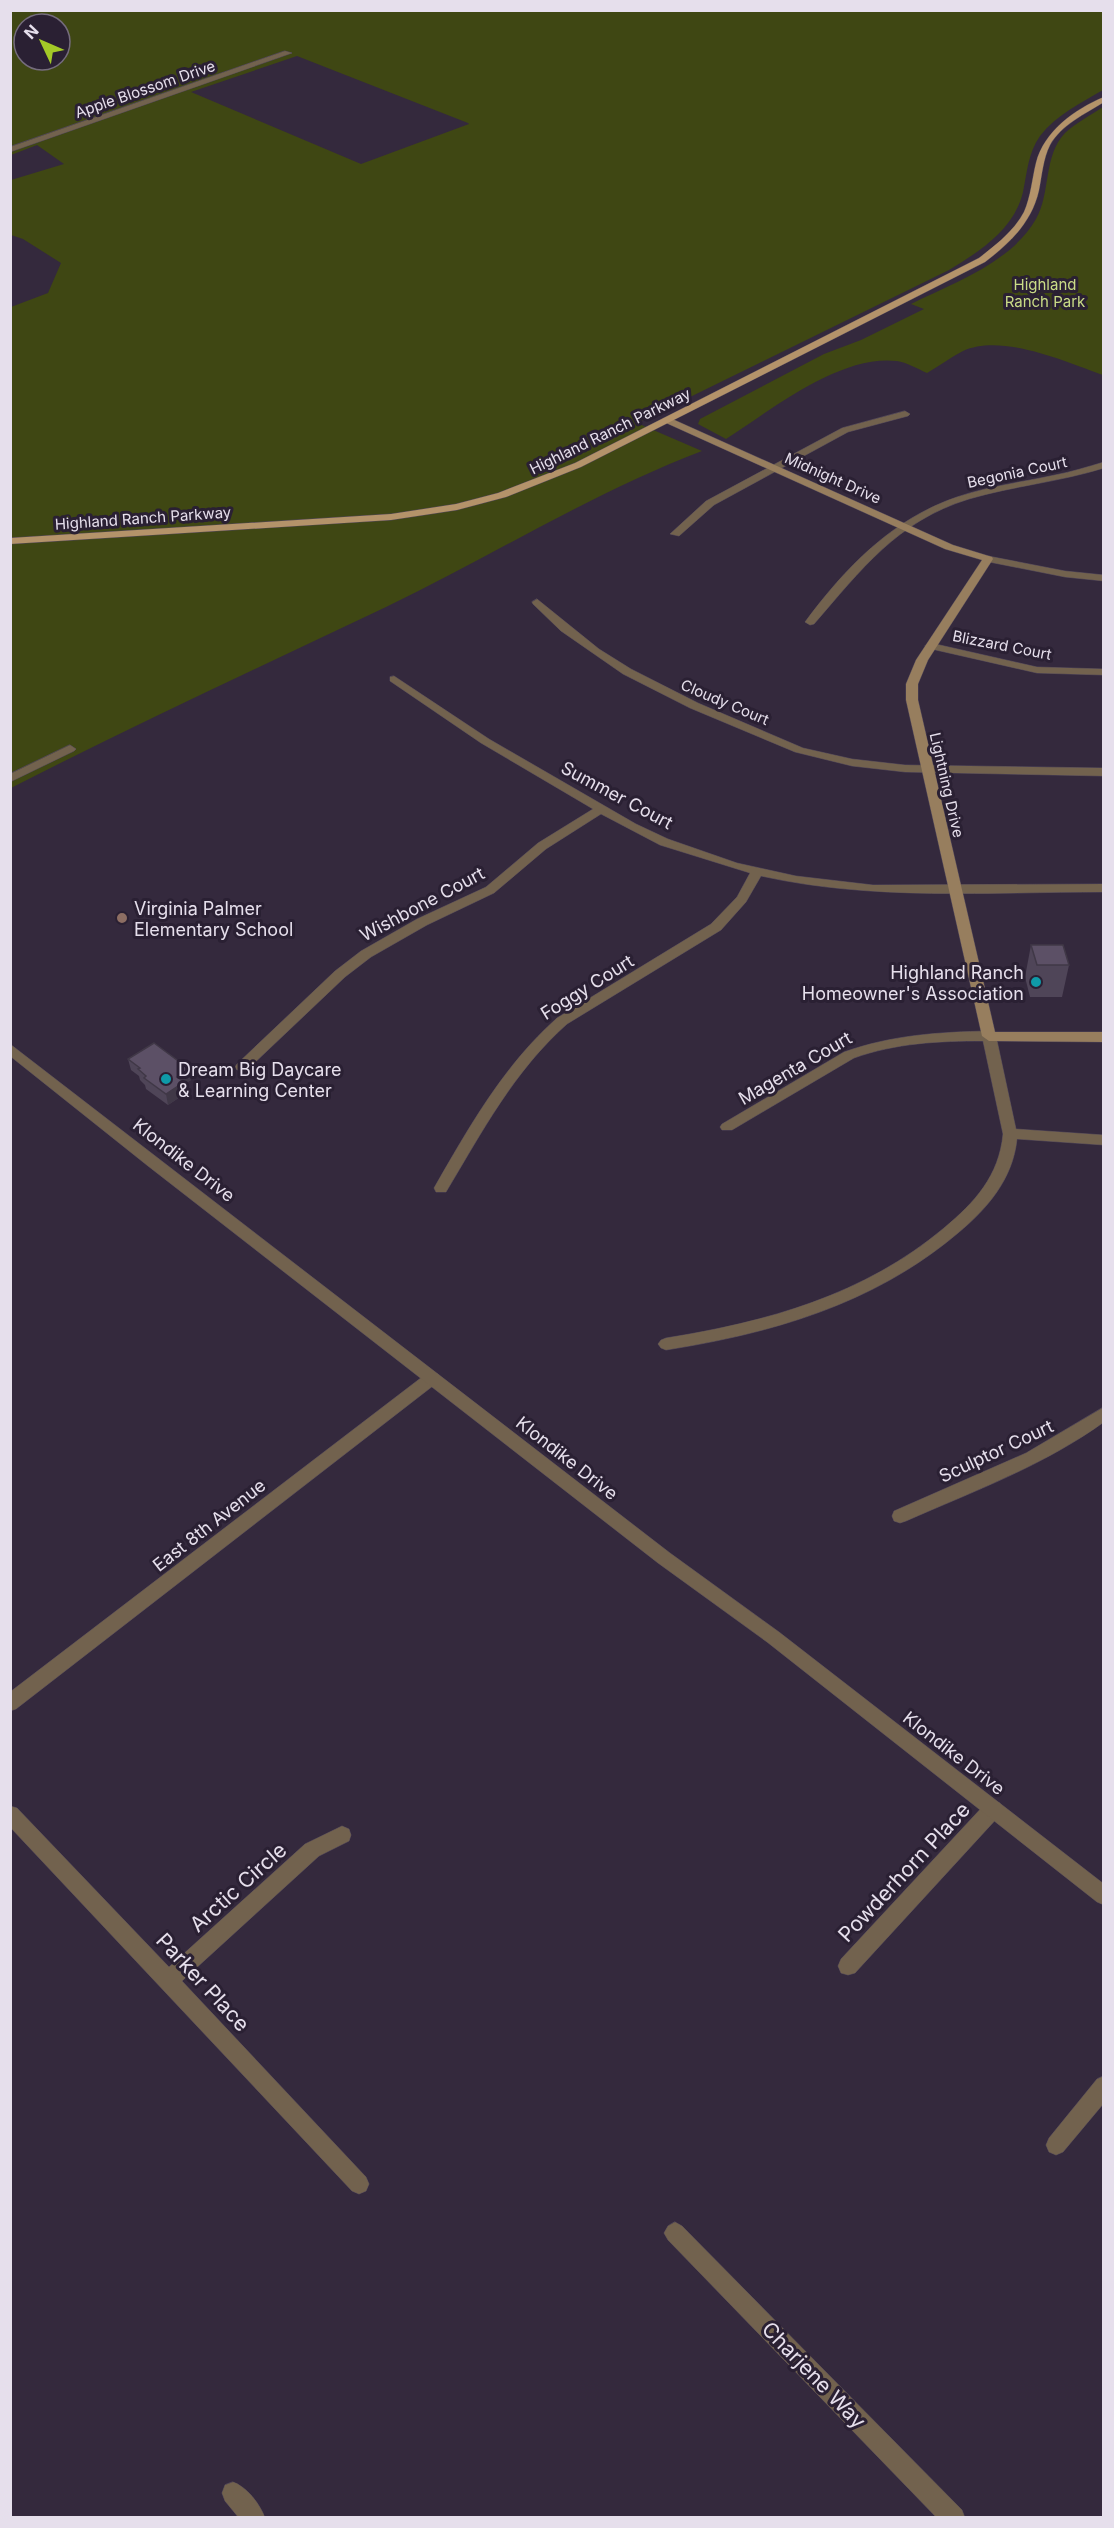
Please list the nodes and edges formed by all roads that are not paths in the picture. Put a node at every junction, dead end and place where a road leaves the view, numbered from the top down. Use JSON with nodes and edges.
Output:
{"nodes":[{"id":1,"x":288,"y":53,"type":"dead end"},
{"id":2,"x":1104,"y":99,"type":"edge"},
{"id":3,"x":10,"y":150,"type":"edge"},
{"id":4,"x":905,"y":414,"type":"dead end"},
{"id":5,"x":667,"y":420,"type":"junction"},
{"id":6,"x":1104,"y":465,"type":"edge"},
{"id":7,"x":774,"y":468,"type":"junction"},
{"id":8,"x":906,"y":528,"type":"junction"},
{"id":9,"x":675,"y":534,"type":"dead end"},
{"id":10,"x":10,"y":541,"type":"edge"},
{"id":11,"x":988,"y":559,"type":"junction"},
{"id":12,"x":1104,"y":578,"type":"edge"},
{"id":13,"x":537,"y":602,"type":"dead end"},
{"id":14,"x":810,"y":622,"type":"dead end"},
{"id":15,"x":931,"y":646,"type":"junction"},
{"id":16,"x":1104,"y":672,"type":"edge"},
{"id":17,"x":394,"y":679,"type":"dead end"},
{"id":18,"x":70,"y":749,"type":"dead end"},
{"id":19,"x":928,"y":770,"type":"junction"},
{"id":20,"x":1104,"y":772,"type":"edge"},
{"id":21,"x":10,"y":779,"type":"edge"},
{"id":22,"x":601,"y":809,"type":"junction"},
{"id":23,"x":757,"y":872,"type":"junction"},
{"id":24,"x":1104,"y":888,"type":"edge"},
{"id":25,"x":955,"y":890,"type":"junction"},
{"id":26,"x":989,"y":1036,"type":"junction"},
{"id":27,"x":1104,"y":1037,"type":"edge"},
{"id":28,"x":10,"y":1047,"type":"edge"},
{"id":29,"x":242,"y":1067,"type":"dead end"},
{"id":30,"x":727,"y":1127,"type":"dead end"},
{"id":31,"x":1010,"y":1134,"type":"junction"},
{"id":32,"x":1104,"y":1140,"type":"edge"},
{"id":33,"x":441,"y":1188,"type":"dead end"},
{"id":34,"x":666,"y":1344,"type":"dead end"},
{"id":35,"x":432,"y":1378,"type":"junction"},
{"id":36,"x":1104,"y":1413,"type":"edge"},
{"id":37,"x":900,"y":1516,"type":"dead end"},
{"id":38,"x":10,"y":1703,"type":"edge"},
{"id":39,"x":993,"y":1809,"type":"junction"},
{"id":40,"x":10,"y":1814,"type":"edge"},
{"id":41,"x":342,"y":1835,"type":"dead end"},
{"id":42,"x":1104,"y":1896,"type":"edge"},
{"id":43,"x":848,"y":1966,"type":"dead end"},
{"id":44,"x":169,"y":1980,"type":"junction"},
{"id":45,"x":1104,"y":2086,"type":"edge"},
{"id":46,"x":1056,"y":2145,"type":"dead end"},
{"id":47,"x":359,"y":2184,"type":"dead end"},
{"id":48,"x":675,"y":2233,"type":"dead end"},
{"id":49,"x":233,"y":2493,"type":"dead end"},
{"id":50,"x":254,"y":2517,"type":"edge"},
{"id":51,"x":954,"y":2517,"type":"edge"}],
"edges":[{"from":1,"to":3,"type":"street","name":"Apple Blossom Drive"},
{"from":2,"to":5,"type":"main road","name":"Highland Ranch Parkway"},
{"from":4,"to":7,"type":"street"},
{"from":5,"to":7,"type":"main road","name":"Midnight Drive"},
{"from":5,"to":10,"type":"main road","name":"Highland Ranch Parkway"},
{"from":6,"to":8,"type":"street","name":"Begonia Court"},
{"from":7,"to":8,"type":"main road","name":"Midnight Drive"},
{"from":7,"to":9,"type":"street"},
{"from":8,"to":11,"type":"main road","name":"Midnight Drive"},
{"from":8,"to":14,"type":"street","name":"Begonia Court"},
{"from":11,"to":12,"type":"street"},
{"from":11,"to":15,"type":"main road","name":"Lightning Drive"},
{"from":13,"to":19,"type":"street","name":"Cloudy Court"},
{"from":15,"to":16,"type":"street","name":"Blizzard Court"},
{"from":15,"to":19,"type":"main road","name":"Lightning Drive"},
{"from":17,"to":22,"type":"street","name":"Summer Court"},
{"from":18,"to":21,"type":"street"},
{"from":19,"to":20,"type":"street","name":"Cloudy Court"},
{"from":19,"to":25,"type":"main road","name":"Lightning Drive"},
{"from":22,"to":23,"type":"street","name":"Summer Court"},
{"from":22,"to":29,"type":"street","name":"Wishbone Court"},
{"from":23,"to":25,"type":"street","name":"Summer Court"},
{"from":23,"to":33,"type":"street","name":"Foggy Court"},
{"from":24,"to":25,"type":"street","name":"Summer Court"},
{"from":25,"to":26,"type":"main road","name":"Lightning Drive"},
{"from":26,"to":27,"type":"main road"},
{"from":26,"to":30,"type":"street","name":"Magenta Court"},
{"from":26,"to":31,"type":"street"},
{"from":28,"to":35,"type":"street","name":"Klondike Drive"},
{"from":31,"to":32,"type":"street"},
{"from":31,"to":34,"type":"street"},
{"from":35,"to":38,"type":"street","name":"East 8th Avenue"},
{"from":35,"to":39,"type":"street","name":"Klondike Drive"},
{"from":36,"to":37,"type":"street","name":"Sculptor Court"},
{"from":39,"to":42,"type":"street","name":"Klondike Drive"},
{"from":39,"to":43,"type":"street","name":"Powderhorn Place"},
{"from":40,"to":44,"type":"street","name":"Parker Place"},
{"from":41,"to":44,"type":"street","name":"Arctic Circle"},
{"from":44,"to":47,"type":"street","name":"Parker Place"},
{"from":45,"to":46,"type":"street"},
{"from":48,"to":51,"type":"street","name":"Charjene Way"},
{"from":49,"to":50,"type":"street"}]}
